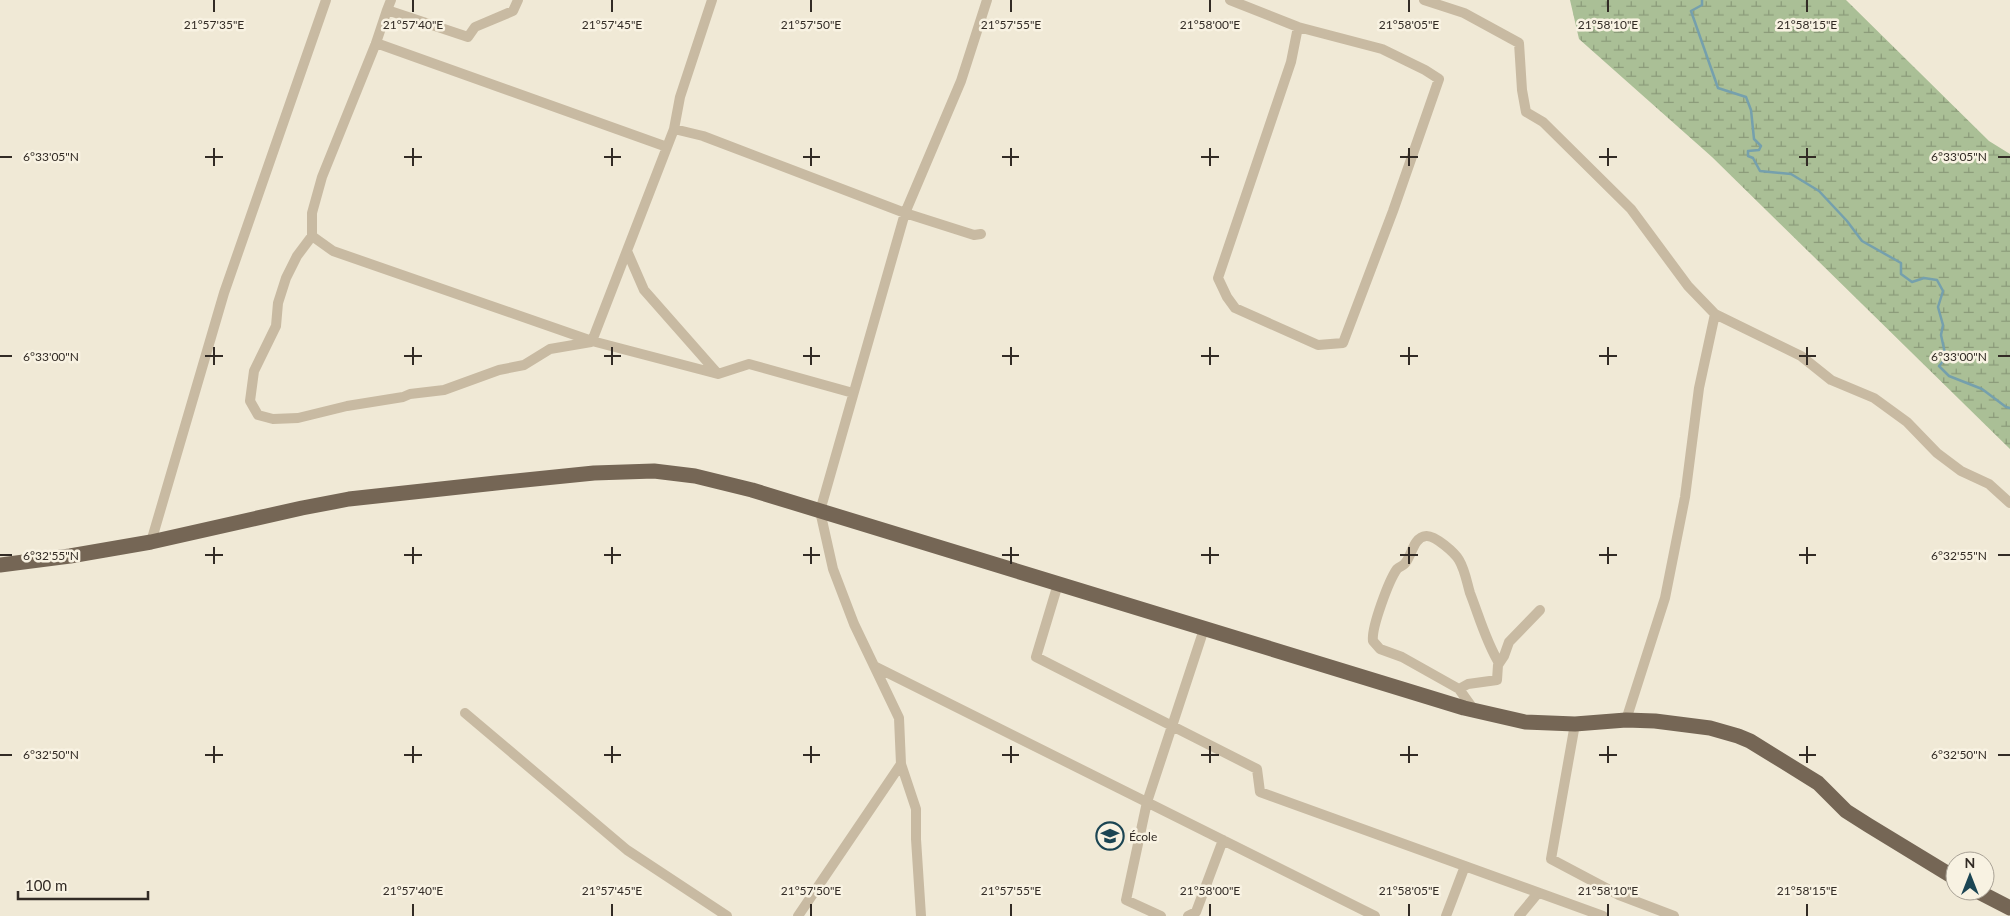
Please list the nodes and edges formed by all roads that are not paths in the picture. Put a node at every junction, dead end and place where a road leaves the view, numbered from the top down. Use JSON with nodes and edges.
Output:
{"nodes":[{"id":1,"x":326,"y":0,"type":"edge"},
{"id":2,"x":518,"y":0,"type":"edge"},
{"id":3,"x":712,"y":0,"type":"edge"},
{"id":4,"x":987,"y":0,"type":"edge"},
{"id":5,"x":1230,"y":0,"type":"edge"},
{"id":6,"x":1424,"y":0,"type":"edge"},
{"id":7,"x":389,"y":5,"type":"edge"},
{"id":8,"x":1298,"y":27,"type":"junction"},
{"id":9,"x":376,"y":43,"type":"junction"},
{"id":10,"x":674,"y":129,"type":"junction"},
{"id":11,"x":667,"y":147,"type":"junction"},
{"id":12,"x":905,"y":213,"type":"junction"},
{"id":13,"x":981,"y":234,"type":"dead end"},
{"id":14,"x":312,"y":236,"type":"junction"},
{"id":15,"x":627,"y":251,"type":"junction"},
{"id":16,"x":1715,"y":314,"type":"junction"},
{"id":17,"x":592,"y":342,"type":"junction"},
{"id":18,"x":718,"y":374,"type":"junction"},
{"id":19,"x":854,"y":393,"type":"junction"},
{"id":20,"x":2010,"y":503,"type":"edge"},
{"id":21,"x":820,"y":511,"type":"junction"},
{"id":22,"x":151,"y":542,"type":"junction"},
{"id":23,"x":0,"y":565,"type":"edge"},
{"id":24,"x":1058,"y":584,"type":"junction"},
{"id":25,"x":1540,"y":610,"type":"dead end"},
{"id":26,"x":1204,"y":628,"type":"junction"},
{"id":27,"x":1500,"y":663,"type":"junction"},
{"id":28,"x":874,"y":666,"type":"junction"},
{"id":29,"x":1459,"y":689,"type":"junction"},
{"id":30,"x":1474,"y":710,"type":"junction"},
{"id":31,"x":465,"y":713,"type":"dead end"},
{"id":32,"x":1626,"y":720,"type":"junction"},
{"id":33,"x":1575,"y":724,"type":"junction"},
{"id":34,"x":1172,"y":726,"type":"junction"},
{"id":35,"x":900,"y":764,"type":"junction"},
{"id":36,"x":1147,"y":802,"type":"junction"},
{"id":37,"x":1223,"y":840,"type":"junction"},
{"id":38,"x":1466,"y":866,"type":"junction"},
{"id":39,"x":1945,"y":872,"type":"edge"},
{"id":40,"x":1538,"y":893,"type":"junction"},
{"id":41,"x":1995,"y":900,"type":"edge"},
{"id":42,"x":2010,"y":908,"type":"edge"},
{"id":43,"x":727,"y":916,"type":"edge"},
{"id":44,"x":798,"y":916,"type":"edge"},
{"id":45,"x":921,"y":916,"type":"edge"},
{"id":46,"x":1161,"y":916,"type":"edge"},
{"id":47,"x":1188,"y":916,"type":"edge"},
{"id":48,"x":1375,"y":916,"type":"edge"},
{"id":49,"x":1446,"y":916,"type":"edge"},
{"id":50,"x":1519,"y":916,"type":"edge"},
{"id":51,"x":1603,"y":916,"type":"edge"},
{"id":52,"x":1674,"y":916,"type":"edge"}],
"edges":[{"from":1,"to":22,"type":"street"},
{"from":2,"to":7,"type":"street"},
{"from":3,"to":10,"type":"street"},
{"from":4,"to":12,"type":"street"},
{"from":5,"to":8,"type":"street"},
{"from":6,"to":16,"type":"street"},
{"from":7,"to":9,"type":"street"},
{"from":8,"to":8,"type":"street"},
{"from":9,"to":11,"type":"street"},
{"from":9,"to":14,"type":"street"},
{"from":10,"to":11,"type":"street"},
{"from":10,"to":12,"type":"street"},
{"from":11,"to":15,"type":"street"},
{"from":12,"to":13,"type":"street"},
{"from":12,"to":19,"type":"street"},
{"from":14,"to":17,"type":"street"},
{"from":14,"to":17,"type":"street"},
{"from":15,"to":17,"type":"street"},
{"from":15,"to":18,"type":"street"},
{"from":16,"to":20,"type":"street"},
{"from":16,"to":32,"type":"street"},
{"from":17,"to":18,"type":"street"},
{"from":18,"to":19,"type":"street"},
{"from":19,"to":21,"type":"street"},
{"from":21,"to":22,"type":"main road"},
{"from":21,"to":24,"type":"main road"},
{"from":21,"to":28,"type":"street"},
{"from":22,"to":23,"type":"main road"},
{"from":24,"to":26,"type":"main road"},
{"from":24,"to":34,"type":"street"},
{"from":25,"to":27,"type":"street"},
{"from":26,"to":30,"type":"main road"},
{"from":26,"to":34,"type":"street"},
{"from":27,"to":29,"type":"street"},
{"from":27,"to":29,"type":"street"},
{"from":28,"to":35,"type":"street"},
{"from":28,"to":36,"type":"street"},
{"from":29,"to":30,"type":"street"},
{"from":30,"to":33,"type":"main road"},
{"from":31,"to":43,"type":"street"},
{"from":32,"to":33,"type":"main road"},
{"from":32,"to":39,"type":"main road"},
{"from":33,"to":52,"type":"street"},
{"from":34,"to":36,"type":"street"},
{"from":34,"to":38,"type":"street"},
{"from":35,"to":44,"type":"street"},
{"from":35,"to":45,"type":"street"},
{"from":36,"to":37,"type":"street"},
{"from":36,"to":46,"type":"street"},
{"from":37,"to":47,"type":"street"},
{"from":37,"to":48,"type":"street"},
{"from":38,"to":40,"type":"street"},
{"from":38,"to":49,"type":"street"},
{"from":40,"to":50,"type":"street"},
{"from":40,"to":51,"type":"street"},
{"from":41,"to":42,"type":"main road"}]}
